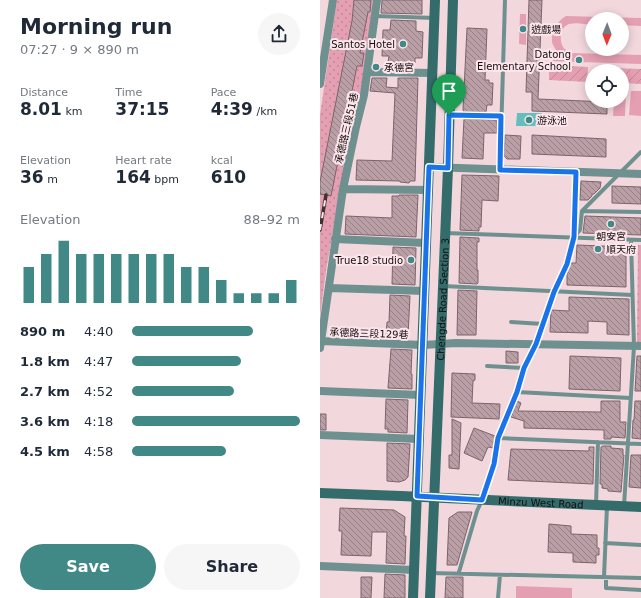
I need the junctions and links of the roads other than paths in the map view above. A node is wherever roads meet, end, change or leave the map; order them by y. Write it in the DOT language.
graph roads {
  1 [pos="333,0"];
  2 [pos="377,0"];
  3 [pos="435,0"];
  4 [pos="453,0"];
  5 [pos="504,0"];
  6 [pos="375,16"];
  7 [pos="435,18"];
  8 [pos="368,72"];
  9 [pos="433,73"];
  10 [pos="320,84"];
  11 [pos="449,115"];
  12 [pos="501,116"];
  13 [pos="641,152"];
  14 [pos="429,167"];
  15 [pos="448,168"];
  16 [pos="500,170"];
  17 [pos="576,172"];
  18 [pos="619,174"];
  19 [pos="641,174"];
  20 [pos="343,189"];
  21 [pos="428,190"];
  22 [pos="582,211"];
  23 [pos="641,212"];
  24 [pos="445,233"];
  25 [pos="574,237"];
  26 [pos="335,239"];
  27 [pos="631,240"];
  28 [pos="641,240"];
  29 [pos="426,243"];
  30 [pos="442,286"];
  31 [pos="329,288"];
  32 [pos="425,291"];
  33 [pos="554,292"];
  34 [pos="632,295"];
  35 [pos="511,322"];
  36 [pos="543,324"];
  37 [pos="440,344"];
  38 [pos="536,344"];
  39 [pos="320,345"];
  40 [pos="423,345"];
  41 [pos="637,346"];
  42 [pos="487,366"];
  43 [pos="524,368"];
  44 [pos="320,391"];
  45 [pos="517,392"];
  46 [pos="421,395"];
  47 [pos="630,398"];
  48 [pos="320,435"];
  49 [pos="498,438"];
  50 [pos="419,439"];
  51 [pos="598,442"];
  52 [pos="627,443"];
  53 [pos="641,444"];
  54 [pos="320,493"];
  55 [pos="417,496"];
  56 [pos="434,498"];
  57 [pos="482,500"];
  58 [pos="596,505"];
  59 [pos="607,506"];
  60 [pos="624,507"];
  61 [pos="641,507"];
  62 [pos="605,543"];
  63 [pos="641,545"];
  64 [pos="320,566"];
  65 [pos="414,570"];
  66 [pos="459,572"];
  67 [pos="431,573"];
  68 [pos="500,574"];
  69 [pos="605,577"];
  70 [pos="641,578"];
  71 [pos="641,590"];
  72 [pos="413,598"];
  73 [pos="430,598"];
  74 [pos="498,598"];
  1 -- 10 [label="street"];
  2 -- 6 [label="street, 承德路三段51巷"];
  3 -- 7 [label="main road, Chengde Road Section 3"];
  4 -- 11 [label="main road, Chengde Road Section 3"];
  5 -- 12 [label="lane"];
  6 -- 7 [label="lane"];
  6 -- 8 [label="street, 承德路三段51巷"];
  7 -- 9 [label="main road, Chengde Road Section 3"];
  8 -- 9 [label="street"];
  8 -- 20 [label="street, 承德路三段51巷"];
  9 -- 14 [label="main road, Chengde Road Section 3"];
  11 -- 12 [label="lane"];
  11 -- 15 [label="main road, Chengde Road Section 3"];
  12 -- 16 [label="lane"];
  13 -- 18 [label="lane"];
  14 -- 15 [label="street"];
  14 -- 21 [label="main road, Chengde Road Section 3"];
  15 -- 16 [label="street"];
  15 -- 24 [label="main road, Chengde Road Section 3"];
  16 -- 17 [label="street"];
  17 -- 18 [label="street"];
  17 -- 25 [label="lane"];
  18 -- 19 [label="street"];
  18 -- 22 [label="lane"];
  20 -- 21 [label="street"];
  20 -- 26 [label="street, 承德路三段51巷"];
  21 -- 29 [label="main road, Chengde Road Section 3"];
  22 -- 23 [label="lane"];
  22 -- 25 [label="lane"];
  24 -- 25 [label="lane"];
  24 -- 30 [label="main road, Chengde Road Section 3"];
  25 -- 27 [label="lane"];
  25 -- 33 [label="lane"];
  26 -- 29 [label="street"];
  26 -- 31 [label="street, 承德路三段51巷"];
  27 -- 28 [label="lane"];
  27 -- 34 [label="lane"];
  29 -- 32 [label="main road, Chengde Road Section 3"];
  30 -- 33 [label="lane"];
  30 -- 37 [label="main road, Chengde Road Section 3"];
  31 -- 32 [label="street"];
  31 -- 39 [label="street, 承德路三段51巷"];
  32 -- 40 [label="main road, Chengde Road Section 3"];
  33 -- 34 [label="lane"];
  33 -- 36 [label="lane"];
  34 -- 41 [label="lane"];
  35 -- 36 [label="lane"];
  36 -- 38 [label="lane"];
  37 -- 38 [label="street, 承德路三段129巷"];
  37 -- 40 [label="street, 承德路三段129巷"];
  37 -- 56 [label="main road, Chengde Road Section 3"];
  38 -- 41 [label="street, 承德路三段129巷"];
  38 -- 43 [label="lane"];
  39 -- 40 [label="street, 承德路三段129巷"];
  40 -- 46 [label="main road, Chengde Road Section 3"];
  41 -- 47 [label="lane"];
  42 -- 43 [label="lane"];
  43 -- 45 [label="lane"];
  44 -- 46 [label="street"];
  45 -- 47 [label="lane"];
  45 -- 49 [label="lane"];
  46 -- 50 [label="main road, Chengde Road Section 3"];
  47 -- 52 [label="lane"];
  48 -- 50 [label="street"];
  49 -- 51 [label="lane"];
  49 -- 57 [label="lane"];
  50 -- 55 [label="main road, Chengde Road Section 3"];
  51 -- 52 [label="lane"];
  51 -- 58 [label="lane"];
  52 -- 53 [label="lane"];
  52 -- 60 [label="lane"];
  54 -- 55 [label="main road, Minzu West Road"];
  55 -- 56 [label="main road, Minzu West Road"];
  55 -- 65 [label="main road, Chengde Road Section 3"];
  56 -- 57 [label="main road, Minzu West Road"];
  56 -- 67 [label="main road, Chengde Road Section 3"];
  57 -- 58 [label="main road, Minzu West Road"];
  57 -- 66 [label="lane"];
  58 -- 59 [label="main road, Minzu West Road"];
  59 -- 60 [label="main road, Minzu West Road"];
  59 -- 62 [label="lane"];
  60 -- 61 [label="main road, Minzu West Road"];
  62 -- 63 [label="lane"];
  62 -- 69 [label="lane"];
  64 -- 65 [label="street"];
  65 -- 72 [label="main road, Chengde Road Section 3"];
  66 -- 67 [label="lane"];
  66 -- 68 [label="lane"];
  67 -- 73 [label="main road, Chengde Road Section 3"];
  68 -- 69 [label="lane"];
  68 -- 74 [label="lane"];
  69 -- 70 [label="lane"];
  69 -- 71 [label="lane"];
}
